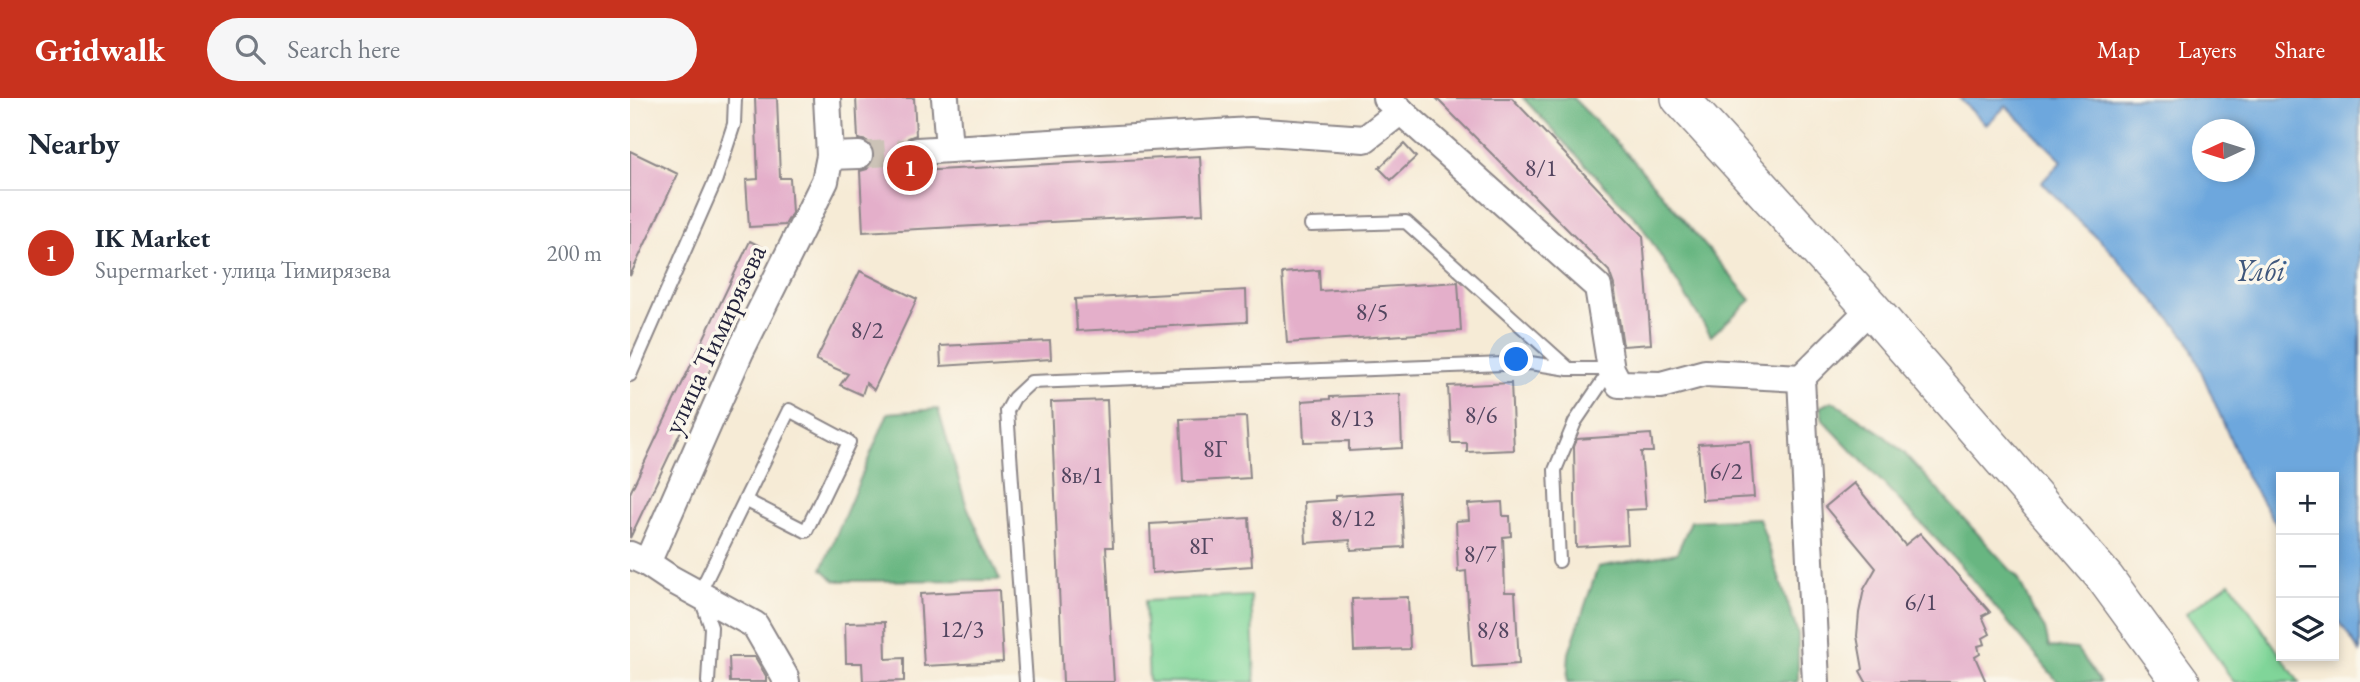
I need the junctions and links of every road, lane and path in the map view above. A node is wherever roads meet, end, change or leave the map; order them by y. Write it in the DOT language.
graph roads {
  1 [pos="736,98"];
  2 [pos="827,98"];
  3 [pos="945,98"];
  4 [pos="1680,98"];
  5 [pos="1394,105"];
  6 [pos="949,148"];
  7 [pos="917,151"];
  8 [pos="859,155"];
  9 [pos="827,169"];
  10 [pos="1311,225"];
  11 [pos="1871,308"];
  12 [pos="1569,369"];
  13 [pos="1611,369"];
  14 [pos="630,375"];
  15 [pos="1801,378"];
  16 [pos="745,499"];
  17 [pos="638,559"];
  18 [pos="1559,561"];
  19 [pos="699,594"];
  20 [pos="708,682"];
  21 [pos="786,682"];
  22 [pos="1026,682"];
  23 [pos="1816,682"];
  24 [pos="2181,682"];
  1 -- 14 [label="lane"];
  2 -- 9 [label="street"];
  3 -- 6 [label="street"];
  4 -- 11 [label="main road"];
  5 -- 6 [label="street"];
  5 -- 13 [label="street"];
  6 -- 7 [label="street"];
  8 -- 9 [label="street"];
  9 -- 17 [label="street, улица Тимирязева"];
  10 -- 12 [label="lane"];
  11 -- 15 [label="street"];
  11 -- 24 [label="main road"];
  12 -- 13 [label="lane"];
  12 -- 22 [label="lane"];
  13 -- 15 [label="street"];
  13 -- 18 [label="lane"];
  15 -- 23 [label="street"];
  16 -- 16 [label="lane"];
  16 -- 19 [label="lane"];
  17 -- 19 [label="street, улица Тимирязева"];
  19 -- 20 [label="lane"];
  19 -- 21 [label="street, улица Тимирязева"];
}
